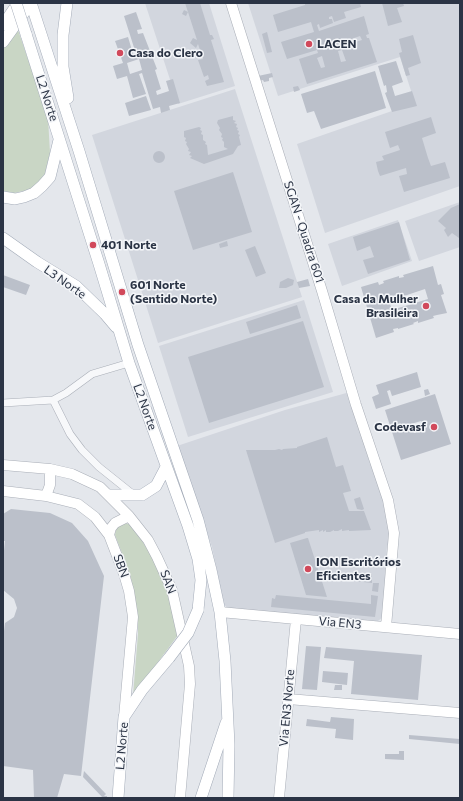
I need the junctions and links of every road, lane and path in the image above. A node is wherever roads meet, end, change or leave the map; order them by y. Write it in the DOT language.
graph roads {
  1 [pos="17,3"];
  2 [pos="31,3"];
  3 [pos="67,3"];
  4 [pos="231,3"];
  5 [pos="3,25"];
  6 [pos="3,42"];
  7 [pos="60,138"];
  8 [pos="79,150"];
  9 [pos="3,197"];
  10 [pos="3,238"];
  11 [pos="120,333"];
  12 [pos="129,363"];
  13 [pos="53,400"];
  14 [pos="3,403"];
  15 [pos="3,465"];
  16 [pos="166,467"];
  17 [pos="50,470"];
  18 [pos="4,492"];
  19 [pos="46,496"];
  20 [pos="110,496"];
  21 [pos="136,496"];
  22 [pos="129,516"];
  23 [pos="109,535"];
  24 [pos="220,612"];
  25 [pos="296,619"];
  26 [pos="386,627"];
  27 [pos="460,634"];
  28 [pos="288,699"];
  29 [pos="460,713"];
  30 [pos="228,716"];
  31 [pos="124,718"];
  32 [pos="118,798"];
  33 [pos="180,798"];
  34 [pos="201,798"];
  35 [pos="228,798"];
  36 [pos="279,798"];
  1 -- 5 [label="main road"];
  1 -- 7 [label="main road, L2 Norte, bridge"];
  2 -- 6 [label="main road"];
  2 -- 8 [label="main road, L2 Norte"];
  3 -- 8 [label="main road"];
  4 -- 26 [label="street, SGAN - Quadra 601"];
  7 -- 9 [label="main road"];
  7 -- 11 [label="main road, L2 Norte"];
  8 -- 24 [label="main road, L2 Norte"];
  10 -- 11 [label="main road, L3 Norte"];
  11 -- 12 [label="main road, L2 Norte"];
  12 -- 13 [label="street"];
  12 -- 16 [label="main road, L2 Norte"];
  13 -- 14 [label="street"];
  13 -- 21 [label="street"];
  15 -- 17 [label="street, SAN"];
  16 -- 21 [label="main road"];
  16 -- 31 [label="main road, L2 Norte, bridge"];
  17 -- 19 [label="street"];
  17 -- 20 [label="street, SAN"];
  18 -- 19 [label="street, SBN"];
  19 -- 23 [label="street, SBN"];
  20 -- 21 [label="main road"];
  20 -- 22 [label="street, SAN"];
  22 -- 23 [label="street"];
  22 -- 33 [label="street, SAN"];
  23 -- 31 [label="street, SBN"];
  24 -- 25 [label="street, Via EN3"];
  24 -- 30 [label="main road, L2 Norte"];
  25 -- 26 [label="street, Via EN3"];
  25 -- 28 [label="street, Via EN3 Norte"];
  26 -- 27 [label="street, Via EN3"];
  28 -- 29 [label="street"];
  28 -- 36 [label="street, Via EN3 Norte"];
  30 -- 34 [label="main road, L2 Norte"];
  30 -- 35 [label="main road"];
  31 -- 32 [label="main road, L2 Norte"];
}
